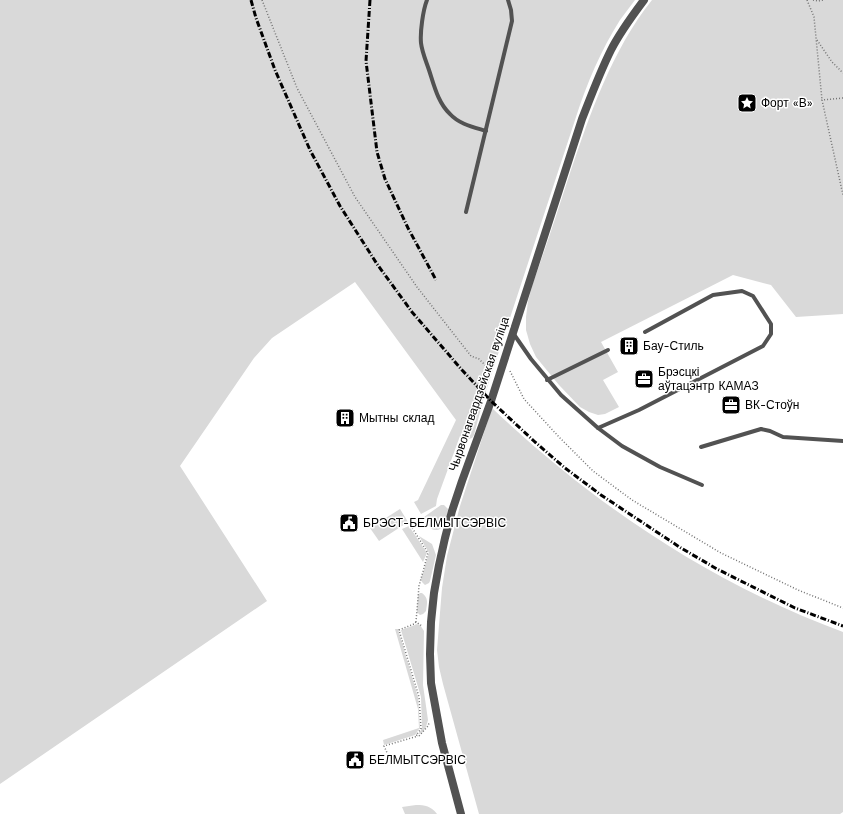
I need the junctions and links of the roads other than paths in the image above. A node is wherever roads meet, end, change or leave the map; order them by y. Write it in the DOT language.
graph roads {
  1 [pos="427,0"];
  2 [pos="508,0"];
  3 [pos="644,0"];
  4 [pos="486,131"];
  5 [pos="466,212"];
  6 [pos="645,332"];
  7 [pos="513,333"];
  8 [pos="608,350"];
  9 [pos="547,380"];
  10 [pos="598,428"];
  11 [pos="843,441"];
  12 [pos="701,447"];
  13 [pos="702,485"];
  14 [pos="461,814"];
  1 -- 4 [label="lane"];
  2 -- 4 [label="lane"];
  3 -- 7 [label="street, Чырвонагвардзейская вуліца"];
  4 -- 5 [label="lane"];
  6 -- 10 [label="lane"];
  7 -- 9 [label="lane"];
  7 -- 14 [label="street, Чырвонагвардзейская вуліца"];
  8 -- 9 [label="lane"];
  9 -- 10 [label="lane"];
  10 -- 13 [label="lane"];
  11 -- 12 [label="lane"];
}
